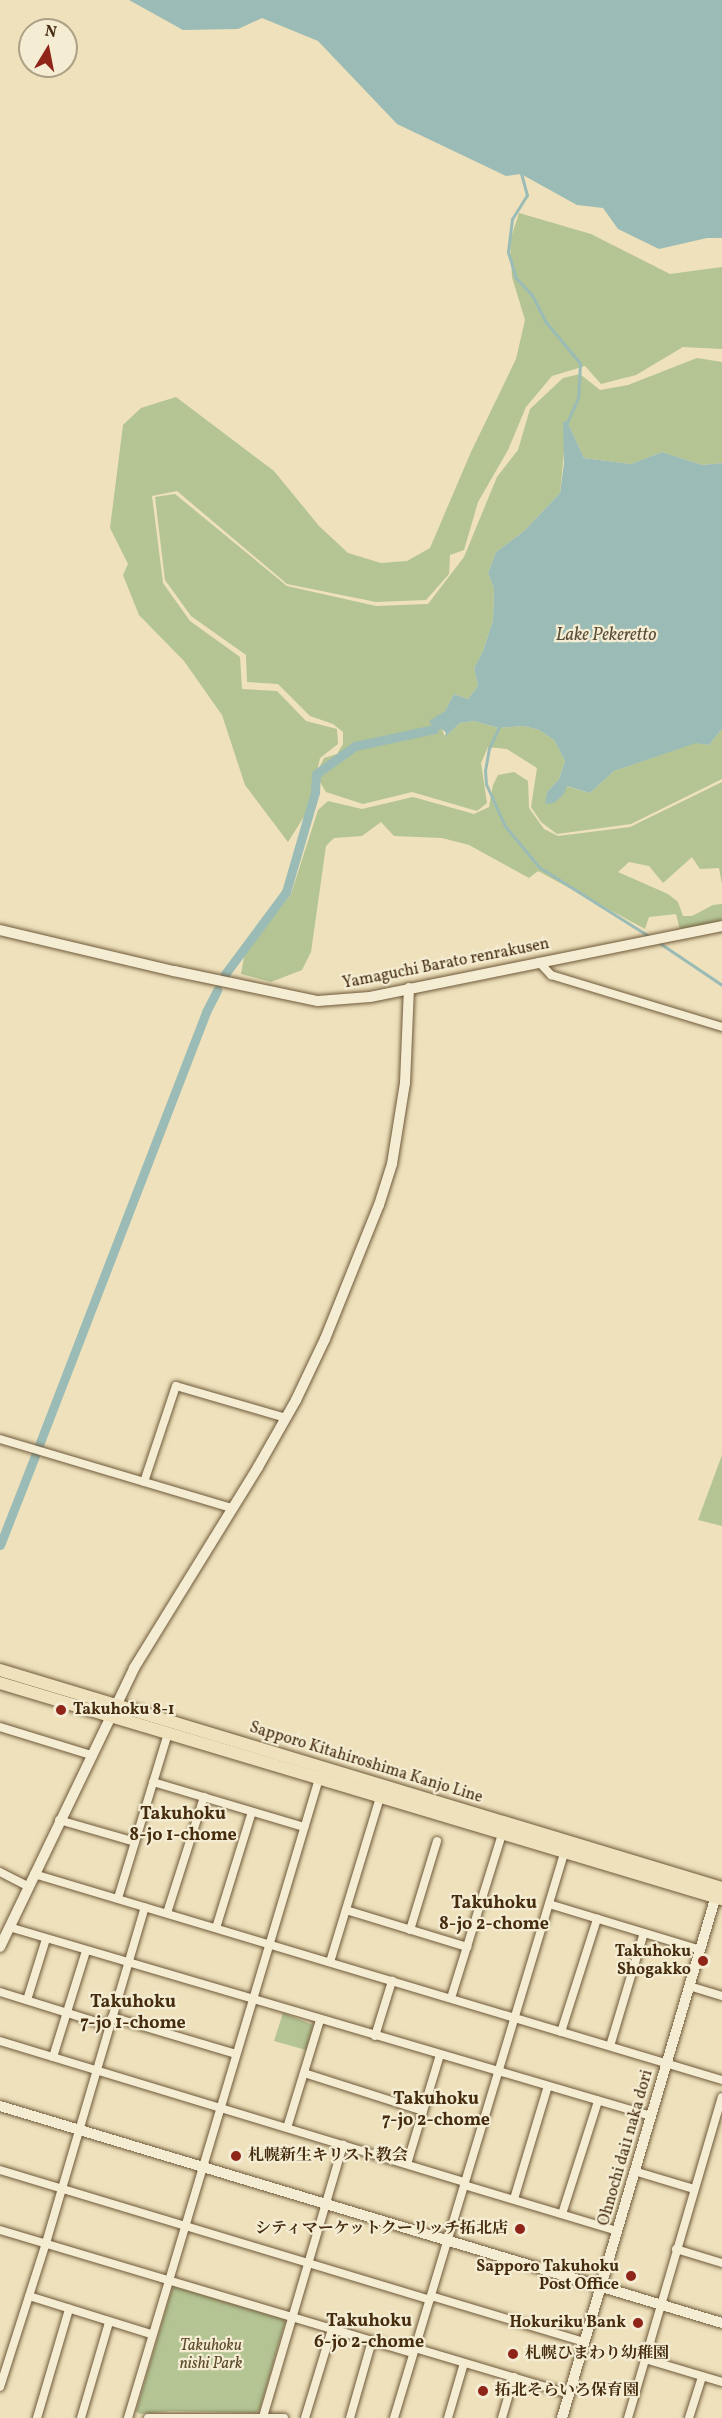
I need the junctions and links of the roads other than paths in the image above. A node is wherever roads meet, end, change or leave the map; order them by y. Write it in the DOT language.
graph roads {
  1 [pos="722,926"];
  2 [pos="0,930"];
  3 [pos="539,962"];
  4 [pos="409,988"];
  5 [pos="722,1027"];
  6 [pos="286,1418"];
  7 [pos="0,1439"];
  8 [pos="144,1482"];
  9 [pos="231,1508"];
  10 [pos="0,1670"];
  11 [pos="0,1683"];
  12 [pos="113,1710"];
  13 [pos="0,1727"];
  14 [pos="168,1733"];
  15 [pos="92,1755"];
  16 [pos="321,1773"];
  17 [pos="153,1782"];
  18 [pos="204,1797"];
  19 [pos="380,1797"];
  20 [pos="252,1812"];
  21 [pos="59,1820"];
  22 [pos="304,1827"];
  23 [pos="502,1834"];
  24 [pos="437,1841"];
  25 [pos="135,1842"];
  26 [pos="566,1847"];
  27 [pos="0,1872"];
  28 [pos="34,1874"];
  29 [pos="28,1886"];
  30 [pos="720,1893"];
  31 [pos="118,1898"];
  32 [pos="549,1904"];
  33 [pos="145,1906"];
  34 [pos="346,1910"];
  35 [pos="167,1913"];
  36 [pos="597,1919"];
  37 [pos="216,1928"];
  38 [pos="5,1930"];
  39 [pos="410,1930"];
  40 [pos="644,1933"];
  41 [pos="46,1939"];
  42 [pos="269,1944"];
  43 [pos="0,1947"];
  44 [pos="467,1947"];
  45 [pos="700,1950"];
  46 [pos="86,1951"];
  47 [pos="330,1962"];
  48 [pos="128,1964"];
  49 [pos="392,1981"];
  50 [pos="689,1986"];
  51 [pos="0,1992"];
  52 [pos="722,1996"];
  53 [pos="451,1998"];
  54 [pos="27,2000"];
  55 [pos="252,2000"];
  56 [pos="67,2013"];
  57 [pos="112,2017"];
  58 [pos="514,2017"];
  59 [pos="320,2020"];
  60 [pos="109,2026"];
  61 [pos="561,2032"];
  62 [pos="375,2036"];
  63 [pos="0,2041"];
  64 [pos="610,2046"];
  65 [pos="236,2054"];
  66 [pos="440,2055"];
  67 [pos="54,2057"];
  68 [pos="667,2063"];
  69 [pos="96,2070"];
  70 [pos="498,2072"];
  71 [pos="304,2073"];
  72 [pos="722,2080"];
  73 [pos="548,2086"];
  74 [pos="722,2097"];
  75 [pos="598,2101"];
  76 [pos="0,2106"];
  77 [pos="220,2107"];
  78 [pos="423,2111"];
  79 [pos="651,2116"];
  80 [pos="286,2128"];
  81 [pos="78,2130"];
  82 [pos="711,2133"];
  83 [pos="722,2136"];
  84 [pos="343,2145"];
  85 [pos="407,2164"];
  86 [pos="203,2167"];
  87 [pos="0,2170"];
  88 [pos="634,2171"];
  89 [pos="465,2183"];
  90 [pos="62,2189"];
  91 [pos="694,2189"];
  92 [pos="514,2199"];
  93 [pos="326,2204"];
  94 [pos="562,2214"];
  95 [pos="184,2226"];
  96 [pos="0,2230"];
  97 [pos="617,2231"];
  98 [pos="448,2240"];
  99 [pos="46,2244"];
  100 [pos="676,2249"];
  101 [pos="308,2263"];
  102 [pos="722,2263"];
  103 [pos="168,2279"];
  104 [pos="601,2286"];
  105 [pos="29,2296"];
  106 [pos="430,2298"];
  107 [pos="661,2304"];
  108 [pos="69,2309"];
  109 [pos="292,2316"];
  110 [pos="110,2322"];
  111 [pos="722,2323"];
  112 [pos="332,2328"];
  113 [pos="151,2334"];
  114 [pos="372,2341"];
  115 [pos="584,2342"];
  116 [pos="0,2348"];
  117 [pos="11,2351"];
  118 [pos="414,2351"];
  119 [pos="645,2359"];
  120 [pos="465,2363"];
  121 [pos="702,2377"];
  122 [pos="514,2378"];
  123 [pos="722,2382"];
  124 [pos="0,2387"];
  125 [pos="569,2394"];
  126 [pos="263,2416"];
  127 [pos="37,2418"];
  128 [pos="81,2418"];
  129 [pos="128,2418"];
  130 [pos="148,2418"];
  131 [pos="284,2418"];
  132 [pos="305,2418"];
  133 [pos="350,2418"];
  134 [pos="394,2418"];
  135 [pos="448,2418"];
  136 [pos="502,2418"];
  137 [pos="562,2418"];
  138 [pos="628,2418"];
  139 [pos="689,2418"];
  1 -- 3 [label="street, Yamaguchi Barato renrakusen"];
  2 -- 4 [label="street, Yamaguchi Barato renrakusen"];
  3 -- 4 [label="street, Yamaguchi Barato renrakusen"];
  3 -- 5 [label="street"];
  4 -- 6 [label="street"];
  6 -- 8 [label="street"];
  6 -- 9 [label="street"];
  7 -- 8 [label="street"];
  8 -- 9 [label="street"];
  9 -- 12 [label="street"];
  10 -- 12 [label="main road, Sapporo Kitahiroshima Kanjo Line"];
  11 -- 12 [label="main road, Sapporo Kitahiroshima Kanjo Line"];
  12 -- 14 [label="main road, Sapporo Kitahiroshima Kanjo Line"];
  12 -- 15 [label="street"];
  12 -- 16 [label="main road, Sapporo Kitahiroshima Kanjo Line"];
  13 -- 15 [label="street"];
  14 -- 16 [label="main road, Sapporo Kitahiroshima Kanjo Line"];
  14 -- 17 [label="street"];
  15 -- 21 [label="street"];
  16 -- 19 [label="main road, Sapporo Kitahiroshima Kanjo Line"];
  16 -- 22 [label="street"];
  16 -- 26 [label="main road, Sapporo Kitahiroshima Kanjo Line"];
  17 -- 18 [label="street"];
  17 -- 25 [label="street"];
  18 -- 20 [label="street"];
  18 -- 35 [label="street"];
  19 -- 23 [label="main road, Sapporo Kitahiroshima Kanjo Line"];
  19 -- 34 [label="street"];
  20 -- 22 [label="street"];
  20 -- 37 [label="street"];
  21 -- 25 [label="street"];
  21 -- 28 [label="street"];
  22 -- 42 [label="street"];
  23 -- 26 [label="main road, Sapporo Kitahiroshima Kanjo Line"];
  23 -- 44 [label="street"];
  24 -- 39 [label="street"];
  25 -- 31 [label="street"];
  26 -- 30 [label="main road, Sapporo Kitahiroshima Kanjo Line"];
  26 -- 32 [label="street"];
  27 -- 29 [label="street"];
  28 -- 29 [label="street"];
  28 -- 31 [label="street"];
  29 -- 38 [label="street"];
  30 -- 45 [label="street, Ohnochi dai1 naka dori"];
  31 -- 33 [label="street"];
  32 -- 36 [label="street"];
  32 -- 58 [label="street"];
  33 -- 35 [label="street"];
  33 -- 48 [label="street"];
  34 -- 39 [label="street"];
  34 -- 47 [label="street"];
  35 -- 37 [label="street"];
  36 -- 40 [label="street"];
  36 -- 61 [label="street"];
  37 -- 42 [label="street"];
  38 -- 41 [label="street"];
  38 -- 43 [label="street"];
  39 -- 44 [label="street"];
  40 -- 45 [label="street"];
  40 -- 64 [label="street"];
  41 -- 46 [label="street"];
  41 -- 54 [label="street"];
  42 -- 47 [label="street"];
  42 -- 55 [label="street"];
  44 -- 53 [label="street"];
  45 -- 50 [label="street, Ohnochi dai1 naka dori"];
  46 -- 48 [label="street"];
  46 -- 56 [label="street"];
  47 -- 49 [label="street"];
  48 -- 55 [label="street"];
  48 -- 57 [label="street"];
  49 -- 53 [label="street"];
  49 -- 62 [label="street"];
  50 -- 52 [label="street"];
  50 -- 68 [label="street, Ohnochi dai1 naka dori"];
  51 -- 54 [label="street"];
  53 -- 58 [label="street"];
  54 -- 56 [label="street"];
  55 -- 59 [label="street"];
  55 -- 65 [label="street"];
  56 -- 60 [label="street"];
  56 -- 67 [label="street"];
  57 -- 60 [label="street"];
  57 -- 65 [label="street"];
  58 -- 61 [label="street"];
  58 -- 70 [label="street"];
  59 -- 62 [label="street"];
  59 -- 71 [label="street"];
  60 -- 69 [label="street"];
  61 -- 64 [label="street"];
  62 -- 66 [label="street"];
  63 -- 67 [label="street"];
  64 -- 68 [label="street"];
  65 -- 77 [label="street"];
  66 -- 70 [label="street"];
  66 -- 78 [label="street"];
  67 -- 69 [label="street"];
  68 -- 72 [label="street"];
  68 -- 79 [label="street, Ohnochi dai1 naka dori"];
  69 -- 77 [label="street"];
  69 -- 81 [label="street"];
  70 -- 73 [label="street"];
  70 -- 89 [label="street"];
  71 -- 78 [label="street"];
  71 -- 80 [label="street"];
  73 -- 75 [label="street"];
  73 -- 92 [label="street"];
  74 -- 82 [label="street"];
  75 -- 79 [label="street"];
  75 -- 94 [label="street"];
  76 -- 81 [label="street"];
  77 -- 80 [label="street"];
  77 -- 86 [label="street"];
  78 -- 85 [label="street"];
  79 -- 88 [label="street, Ohnochi dai1 naka dori"];
  80 -- 84 [label="street"];
  81 -- 86 [label="street"];
  81 -- 90 [label="street"];
  82 -- 83 [label="street"];
  82 -- 91 [label="street"];
  84 -- 85 [label="street"];
  84 -- 93 [label="street"];
  85 -- 89 [label="street"];
  86 -- 93 [label="street"];
  86 -- 95 [label="street"];
  87 -- 90 [label="street"];
  88 -- 91 [label="street"];
  88 -- 97 [label="street, Ohnochi dai1 naka dori"];
  89 -- 92 [label="street"];
  89 -- 98 [label="street"];
  90 -- 95 [label="street"];
  90 -- 99 [label="street"];
  91 -- 100 [label="street"];
  92 -- 94 [label="street"];
  93 -- 98 [label="street"];
  93 -- 101 [label="street"];
  94 -- 97 [label="street"];
  95 -- 101 [label="street"];
  95 -- 103 [label="street"];
  96 -- 99 [label="street"];
  97 -- 104 [label="street, Ohnochi dai1 naka dori"];
  98 -- 104 [label="street"];
  98 -- 106 [label="street"];
  99 -- 103 [label="street"];
  99 -- 105 [label="street"];
  100 -- 102 [label="street"];
  100 -- 107 [label="street"];
  101 -- 106 [label="street"];
  101 -- 109 [label="street"];
  103 -- 109 [label="street"];
  103 -- 113 [label="street"];
  104 -- 107 [label="street"];
  104 -- 115 [label="street, Ohnochi dai1 naka dori"];
  105 -- 108 [label="street"];
  105 -- 117 [label="street"];
  106 -- 115 [label="street"];
  106 -- 118 [label="street"];
  107 -- 111 [label="street"];
  107 -- 119 [label="street"];
  108 -- 110 [label="street"];
  108 -- 127 [label="street"];
  109 -- 112 [label="street"];
  109 -- 126 [label="street"];
  110 -- 113 [label="street"];
  110 -- 128 [label="street"];
  112 -- 114 [label="street"];
  112 -- 132 [label="street"];
  113 -- 129 [label="street"];
  114 -- 118 [label="street"];
  114 -- 133 [label="street"];
  115 -- 125 [label="street, Ohnochi dai1 naka dori"];
  116 -- 117 [label="street"];
  117 -- 124 [label="street"];
  118 -- 120 [label="street"];
  118 -- 134 [label="street"];
  119 -- 121 [label="street"];
  119 -- 138 [label="street"];
  120 -- 122 [label="street"];
  120 -- 135 [label="street"];
  121 -- 123 [label="street"];
  121 -- 139 [label="street"];
  122 -- 125 [label="street"];
  122 -- 136 [label="street"];
  125 -- 137 [label="street, Ohnochi dai1 naka dori"];
  126 -- 130 [label="street"];
  126 -- 131 [label="street"];
}
